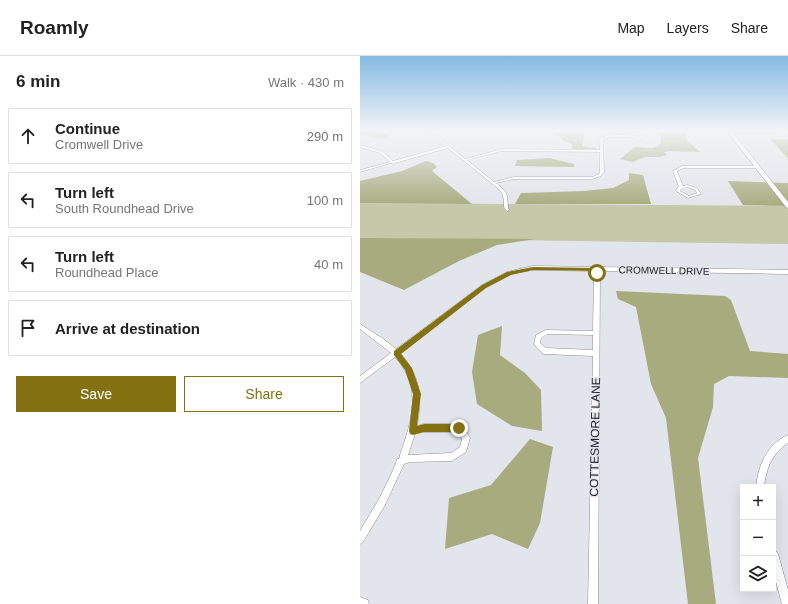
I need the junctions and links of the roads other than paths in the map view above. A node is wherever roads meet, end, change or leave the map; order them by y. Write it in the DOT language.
graph roads {
  1 [pos="385,156"];
  2 [pos="417,156"];
  3 [pos="459,156"];
  4 [pos="481,156"];
  5 [pos="601,156"];
  6 [pos="748,156"];
  7 [pos="464,160"];
  8 [pos="393,162"];
  9 [pos="757,168"];
  10 [pos="360,171"];
  11 [pos="493,183"];
  12 [pos="681,187"];
  13 [pos="788,206"];
  14 [pos="507,210"];
  15 [pos="597,270"];
  16 [pos="788,272"];
  17 [pos="360,326"];
  18 [pos="596,333"];
  19 [pos="397,353"];
  20 [pos="596,353"];
  21 [pos="360,380"];
  22 [pos="413,431"];
  23 [pos="788,439"];
  24 [pos="400,462"];
  25 [pos="761,484"];
  26 [pos="360,539"];
  27 [pos="774,556"];
  28 [pos="360,602"];
  29 [pos="364,604"];
  30 [pos="593,604"];
  31 [pos="787,604"];
  1 -- 8 [label="street"];
  2 -- 8 [label="street"];
  3 -- 7 [label="street"];
  4 -- 7 [label="street"];
  5 -- 11 [label="street"];
  6 -- 9 [label="main road"];
  7 -- 11 [label="street"];
  8 -- 10 [label="street"];
  9 -- 12 [label="street"];
  9 -- 13 [label="main road"];
  11 -- 14 [label="street"];
  12 -- 12 [label="street"];
  15 -- 16 [label="street, CROMWELL DRIVE"];
  15 -- 18 [label="street, COTTESMORE LANE"];
  15 -- 19 [label="street, CROMWELL DRIVE"];
  17 -- 19 [label="street"];
  18 -- 20 [label="street, COTTESMORE LANE"];
  18 -- 20 [label="street"];
  19 -- 21 [label="street, CROMWELL DRIVE"];
  19 -- 22 [label="street"];
  20 -- 30 [label="street, COTTESMORE LANE"];
  22 -- 24 [label="street"];
  22 -- 24 [label="street"];
  23 -- 25 [label="street"];
  24 -- 26 [label="street"];
  27 -- 31 [label="street"];
  28 -- 29 [label="street"];
}
